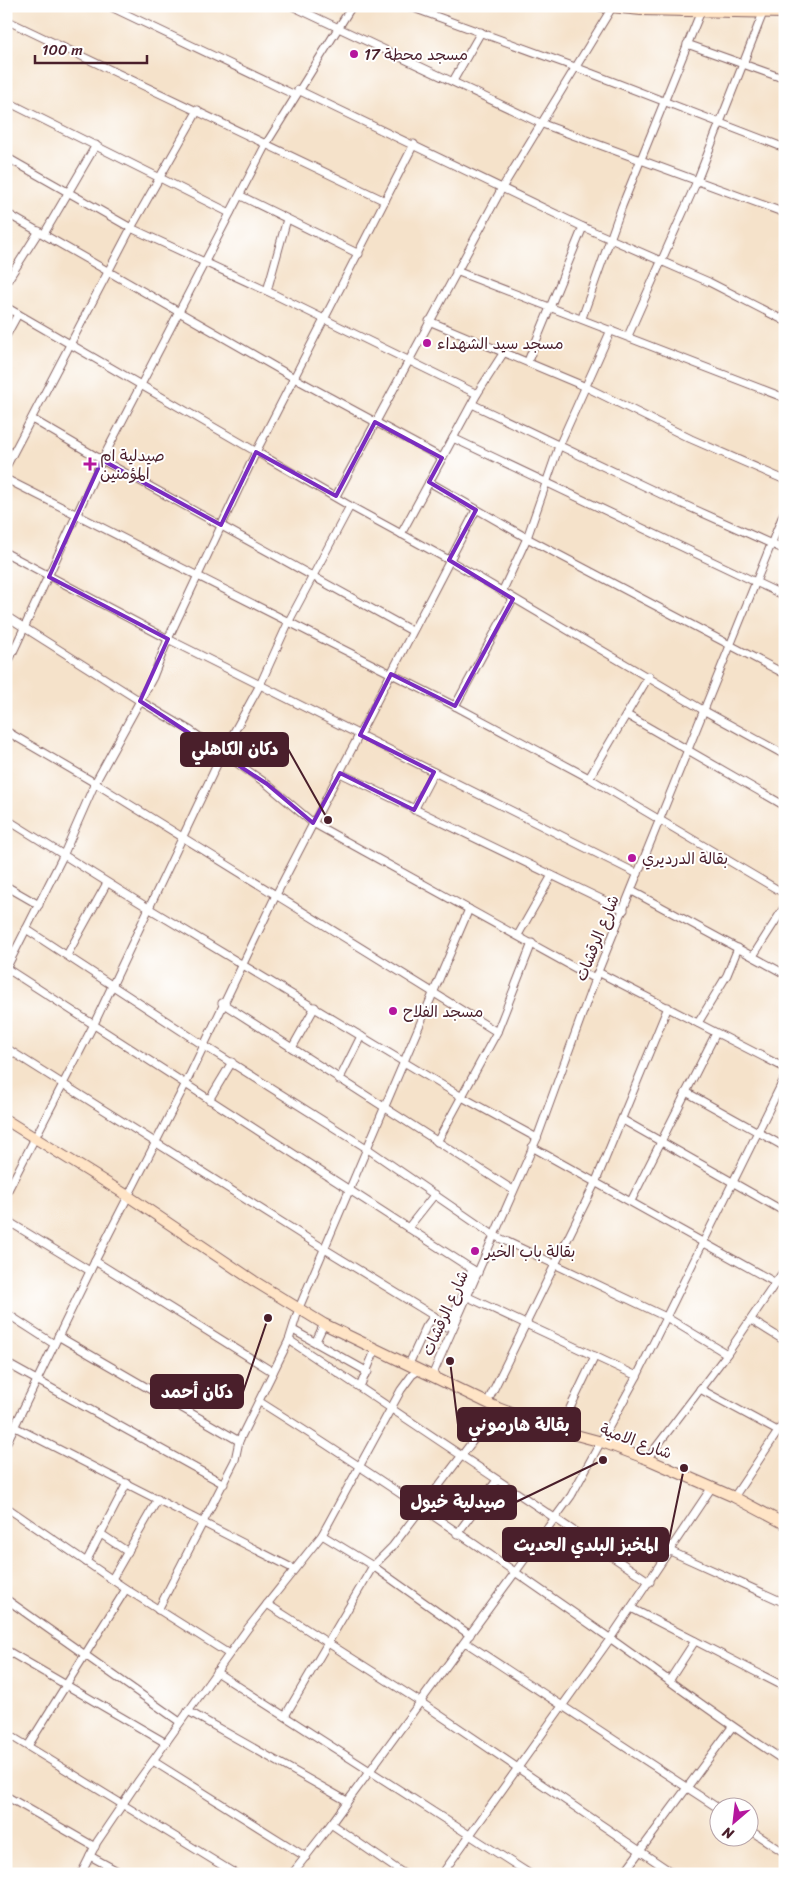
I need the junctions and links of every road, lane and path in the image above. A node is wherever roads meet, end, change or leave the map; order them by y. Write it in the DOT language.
graph roads {
  1 [pos="109,6"];
  2 [pos="292,6"];
  3 [pos="352,6"];
  4 [pos="408,6"];
  5 [pos="609,7"];
  6 [pos="719,9"];
  7 [pos="702,11"];
  8 [pos="763,13"];
  9 [pos="785,13"];
  10 [pos="6,20"];
  11 [pos="338,29"];
  12 [pos="481,32"];
  13 [pos="687,44"];
  14 [pos="743,63"];
  15 [pos="575,66"];
  16 [pos="785,79"];
  17 [pos="453,80"];
  18 [pos="297,92"];
  19 [pos="6,101"];
  20 [pos="664,101"];
  21 [pos="198,110"];
  22 [pos="720,122"];
  23 [pos="540,123"];
  24 [pos="266,144"];
  25 [pos="414,144"];
  26 [pos="96,145"];
  27 [pos="785,148"];
  28 [pos="6,157"];
  29 [pos="640,160"];
  30 [pos="162,177"];
  31 [pos="697,181"];
  32 [pos="502,188"];
  33 [pos="67,193"];
  34 [pos="240,196"];
  35 [pos="385,201"];
  36 [pos="6,213"];
  37 [pos="230,213"];
  38 [pos="785,213"];
  39 [pos="287,219"];
  40 [pos="583,227"];
  41 [pos="131,228"];
  42 [pos="41,232"];
  43 [pos="612,239"];
  44 [pos="359,254"];
  45 [pos="662,262"];
  46 [pos="204,263"];
  47 [pos="456,271"];
  48 [pos="110,272"];
  49 [pos="6,283"];
  50 [pos="267,291"];
  51 [pos="6,306"];
  52 [pos="551,306"];
  53 [pos="179,312"];
  54 [pos="785,312"];
  55 [pos="18,314"];
  56 [pos="582,318"];
  57 [pos="325,320"];
  58 [pos="783,320"];
  59 [pos="430,321"];
  60 [pos="611,330"];
  61 [pos="6,336"];
  62 [pos="628,336"];
  63 [pos="70,344"];
  64 [pos="504,352"];
  65 [pos="408,361"];
  66 [pos="528,361"];
  67 [pos="296,379"];
  68 [pos="142,384"];
  69 [pos="586,386"];
  70 [pos="477,394"];
  71 [pos="785,398"];
  72 [pos="472,404"];
  73 [pos="32,418"];
  74 [pos="375,422"];
  75 [pos="454,438"];
  76 [pos="559,446"];
  77 [pos="256,452"];
  78 [pos="442,458"];
  79 [pos="102,460"];
  80 [pos="6,467"];
  81 [pos="6,478"];
  82 [pos="785,480"];
  83 [pos="429,482"];
  84 [pos="545,482"];
  85 [pos="336,496"];
  86 [pos="350,506"];
  87 [pos="476,510"];
  88 [pos="785,510"];
  89 [pos="76,515"];
  90 [pos="221,525"];
  91 [pos="401,534"];
  92 [pos="527,538"];
  93 [pos="771,544"];
  94 [pos="785,550"];
  95 [pos="6,553"];
  96 [pos="449,560"];
  97 [pos="198,576"];
  98 [pos="312,576"];
  99 [pos="49,577"];
  100 [pos="755,582"];
  101 [pos="502,592"];
  102 [pos="785,596"];
  103 [pos="513,598"];
  104 [pos="6,616"];
  105 [pos="289,622"];
  106 [pos="24,628"];
  107 [pos="412,631"];
  108 [pos="168,640"];
  109 [pos="729,644"];
  110 [pos="6,667"];
  111 [pos="391,674"];
  112 [pos="785,674"];
  113 [pos="649,676"];
  114 [pos="260,685"];
  115 [pos="140,701"];
  116 [pos="455,706"];
  117 [pos="702,710"];
  118 [pos="627,715"];
  119 [pos="6,731"];
  120 [pos="360,735"];
  121 [pos="687,748"];
  122 [pos="222,754"];
  123 [pos="785,755"];
  124 [pos="434,772"];
  125 [pos="340,773"];
  126 [pos="589,778"];
  127 [pos="95,783"];
  128 [pos="785,806"];
  129 [pos="414,810"];
  130 [pos="6,819"];
  131 [pos="659,820"];
  132 [pos="313,822"];
  133 [pos="184,838"];
  134 [pos="63,856"];
  135 [pos="638,874"];
  136 [pos="551,877"];
  137 [pos="107,883"];
  138 [pos="6,886"];
  139 [pos="632,891"];
  140 [pos="785,894"];
  141 [pos="276,895"];
  142 [pos="39,905"];
  143 [pos="785,906"];
  144 [pos="150,909"];
  145 [pos="469,909"];
  146 [pos="624,910"];
  147 [pos="26,929"];
  148 [pos="518,936"];
  149 [pos="532,943"];
  150 [pos="738,948"];
  151 [pos="67,955"];
  152 [pos="753,956"];
  153 [pos="242,964"];
  154 [pos="6,968"];
  155 [pos="785,974"];
  156 [pos="596,976"];
  157 [pos="113,984"];
  158 [pos="433,994"];
  159 [pos="222,1004"];
  160 [pos="315,1007"];
  161 [pos="668,1008"];
  162 [pos="698,1023"];
  163 [pos="94,1024"];
  164 [pos="497,1032"];
  165 [pos="716,1033"];
  166 [pos="361,1036"];
  167 [pos="202,1045"];
  168 [pos="6,1048"];
  169 [pos="292,1048"];
  170 [pos="232,1062"];
  171 [pos="405,1063"];
  172 [pos="785,1068"];
  173 [pos="785,1077"];
  174 [pos="339,1080"];
  175 [pos="62,1084"];
  176 [pos="185,1085"];
  177 [pos="686,1092"];
  178 [pos="462,1097"];
  179 [pos="209,1100"];
  180 [pos="386,1109"];
  181 [pos="6,1120"];
  182 [pos="623,1120"];
  183 [pos="758,1133"];
  184 [pos="34,1138"];
  185 [pos="537,1138"];
  186 [pos="155,1142"];
  187 [pos="437,1142"];
  188 [pos="662,1143"];
  189 [pos="532,1147"];
  190 [pos="785,1148"];
  191 [pos="368,1149"];
  192 [pos="596,1181"];
  193 [pos="735,1182"];
  194 [pos="351,1190"];
  195 [pos="514,1190"];
  196 [pos="6,1194"];
  197 [pos="434,1194"];
  198 [pos="128,1196"];
  199 [pos="631,1201"];
  200 [pos="785,1212"];
  201 [pos="6,1220"];
  202 [pos="408,1228"];
  203 [pos="493,1235"];
  204 [pos="704,1241"];
  205 [pos="326,1249"];
  206 [pos="95,1262"];
  207 [pos="556,1264"];
  208 [pos="785,1269"];
  209 [pos="90,1271"];
  210 [pos="475,1271"];
  211 [pos="776,1283"];
  212 [pos="785,1288"];
  213 [pos="468,1297"];
  214 [pos="299,1308"];
  215 [pos="6,1312"];
  216 [pos="434,1316"];
  217 [pos="666,1317"];
  218 [pos="751,1320"];
  219 [pos="324,1324"];
  220 [pos="526,1325"];
  221 [pos="293,1330"];
  222 [pos="58,1336"];
  223 [pos="289,1340"];
  224 [pos="785,1341"];
  225 [pos="317,1343"];
  226 [pos="54,1344"];
  227 [pos="376,1348"];
  228 [pos="727,1354"];
  229 [pos="594,1356"];
  230 [pos="6,1363"];
  231 [pos="408,1364"];
  232 [pos="419,1370"];
  233 [pos="273,1372"];
  234 [pos="368,1372"];
  235 [pos="432,1376"];
  236 [pos="637,1376"];
  237 [pos="38,1379"];
  238 [pos="360,1387"];
  239 [pos="700,1389"];
  240 [pos="260,1402"];
  241 [pos="487,1403"];
  242 [pos="498,1408"];
  243 [pos="391,1409"];
  244 [pos="785,1421"];
  245 [pos="15,1427"];
  246 [pos="559,1431"];
  247 [pos="782,1433"];
  248 [pos="239,1441"];
  249 [pos="602,1442"];
  250 [pos="6,1444"];
  251 [pos="462,1457"];
  252 [pos="647,1459"];
  253 [pos="361,1466"];
  254 [pos="497,1480"];
  255 [pos="128,1483"];
  256 [pos="224,1484"];
  257 [pos="712,1487"];
  258 [pos="734,1497"];
  259 [pos="158,1499"];
  260 [pos="6,1507"];
  261 [pos="421,1509"];
  262 [pos="555,1518"];
  263 [pos="204,1522"];
  264 [pos="785,1524"];
  265 [pos="101,1534"];
  266 [pos="458,1534"];
  267 [pos="322,1535"];
  268 [pos="670,1551"];
  269 [pos="128,1552"];
  270 [pos="86,1562"];
  271 [pos="373,1566"];
  272 [pos="294,1569"];
  273 [pos="515,1573"];
  274 [pos="112,1579"];
  275 [pos="650,1582"];
  276 [pos="126,1589"];
  277 [pos="6,1599"];
  278 [pos="785,1603"];
  279 [pos="267,1604"];
  280 [pos="631,1608"];
  281 [pos="158,1610"];
  282 [pos="470,1635"];
  283 [pos="610,1639"];
  284 [pos="696,1640"];
  285 [pos="465,1642"];
  286 [pos="328,1643"];
  287 [pos="6,1650"];
  288 [pos="229,1654"];
  289 [pos="84,1656"];
  290 [pos="216,1672"];
  291 [pos="668,1681"];
  292 [pos="65,1686"];
  293 [pos="785,1686"];
  294 [pos="419,1701"];
  295 [pos="563,1705"];
  296 [pos="188,1711"];
  297 [pos="285,1716"];
  298 [pos="180,1722"];
  299 [pos="732,1727"];
  300 [pos="6,1733"];
  301 [pos="166,1743"];
  302 [pos="28,1746"];
  303 [pos="153,1761"];
  304 [pos="785,1761"];
  305 [pos="519,1769"];
  306 [pos="370,1770"];
  307 [pos="687,1787"];
  308 [pos="6,1796"];
  309 [pos="347,1801"];
  310 [pos="708,1801"];
  311 [pos="122,1806"];
  312 [pos="332,1824"];
  313 [pos="758,1835"];
  314 [pos="471,1836"];
  315 [pos="95,1847"];
  316 [pos="640,1851"];
  317 [pos="785,1853"];
  318 [pos="90,1856"];
  319 [pos="306,1857"];
  320 [pos="233,1873"];
  321 [pos="81,1874"];
  322 [pos="123,1874"];
  323 [pos="292,1874"];
  324 [pos="404,1874"];
  325 [pos="442,1874"];
  326 [pos="530,1874"];
  327 [pos="623,1874"];
  328 [pos="674,1874"];
  1 -- 18 [label="street"];
  2 -- 11 [label="street"];
  3 -- 11 [label="street"];
  4 -- 12 [label="street"];
  5 -- 7 [label="street"];
  5 -- 15 [label="street"];
  6 -- 7 [label="street"];
  6 -- 8 [label="street"];
  7 -- 13 [label="street"];
  8 -- 9 [label="street"];
  8 -- 14 [label="street"];
  10 -- 21 [label="street"];
  11 -- 17 [label="street"];
  11 -- 18 [label="street"];
  12 -- 15 [label="street"];
  12 -- 17 [label="street"];
  13 -- 14 [label="street"];
  13 -- 20 [label="street"];
  14 -- 16 [label="street"];
  14 -- 22 [label="street"];
  15 -- 20 [label="street"];
  15 -- 23 [label="street"];
  17 -- 23 [label="street"];
  18 -- 24 [label="street"];
  18 -- 25 [label="street"];
  19 -- 26 [label="street"];
  20 -- 22 [label="street"];
  20 -- 29 [label="street"];
  21 -- 24 [label="street"];
  21 -- 30 [label="street"];
  22 -- 27 [label="street"];
  22 -- 31 [label="street"];
  23 -- 29 [label="street"];
  23 -- 32 [label="street"];
  24 -- 34 [label="street"];
  24 -- 35 [label="street"];
  25 -- 32 [label="street"];
  25 -- 35 [label="street"];
  26 -- 30 [label="street"];
  26 -- 33 [label="street"];
  28 -- 33 [label="street"];
  29 -- 31 [label="street"];
  29 -- 43 [label="street"];
  30 -- 37 [label="street"];
  30 -- 41 [label="street"];
  31 -- 38 [label="street"];
  31 -- 45 [label="street"];
  32 -- 40 [label="street"];
  32 -- 47 [label="street"];
  33 -- 41 [label="street"];
  33 -- 42 [label="street"];
  34 -- 37 [label="street"];
  34 -- 39 [label="street"];
  35 -- 44 [label="street"];
  36 -- 42 [label="street"];
  37 -- 46 [label="street"];
  39 -- 44 [label="street"];
  39 -- 50 [label="street"];
  40 -- 43 [label="street"];
  40 -- 52 [label="street"];
  41 -- 46 [label="street"];
  41 -- 48 [label="street"];
  42 -- 48 [label="street"];
  42 -- 49 [label="street"];
  43 -- 45 [label="street"];
  43 -- 56 [label="street"];
  44 -- 57 [label="street"];
  45 -- 58 [label="street"];
  45 -- 62 [label="street"];
  46 -- 50 [label="street"];
  46 -- 53 [label="street"];
  47 -- 52 [label="street"];
  47 -- 59 [label="street"];
  48 -- 53 [label="street"];
  48 -- 63 [label="street"];
  50 -- 57 [label="street"];
  51 -- 55 [label="street"];
  52 -- 56 [label="street"];
  52 -- 66 [label="street"];
  53 -- 67 [label="street"];
  53 -- 68 [label="street"];
  54 -- 58 [label="street"];
  55 -- 61 [label="street"];
  55 -- 63 [label="street"];
  56 -- 60 [label="street"];
  57 -- 65 [label="street"];
  57 -- 67 [label="street"];
  59 -- 64 [label="street"];
  59 -- 65 [label="street"];
  60 -- 62 [label="street"];
  60 -- 69 [label="street"];
  62 -- 71 [label="street"];
  63 -- 68 [label="street"];
  63 -- 73 [label="street"];
  64 -- 66 [label="street"];
  64 -- 70 [label="street"];
  65 -- 70 [label="street"];
  65 -- 74 [label="street"];
  66 -- 69 [label="street"];
  67 -- 74 [label="street"];
  67 -- 77 [label="street"];
  68 -- 77 [label="street"];
  68 -- 79 [label="street"];
  69 -- 76 [label="street"];
  69 -- 82 [label="street"];
  70 -- 72 [label="street"];
  72 -- 75 [label="street"];
  72 -- 76 [label="street"];
  73 -- 79 [label="street"];
  73 -- 80 [label="street"];
  74 -- 78 [label="street"];
  74 -- 85 [label="street"];
  75 -- 78 [label="street"];
  75 -- 84 [label="street"];
  76 -- 84 [label="street"];
  76 -- 93 [label="street"];
  77 -- 85 [label="street"];
  77 -- 90 [label="street"];
  78 -- 83 [label="street"];
  79 -- 89 [label="street"];
  79 -- 90 [label="street"];
  81 -- 89 [label="street"];
  83 -- 87 [label="street"];
  83 -- 91 [label="street"];
  84 -- 92 [label="street"];
  84 -- 100 [label="street"];
  85 -- 86 [label="street"];
  86 -- 91 [label="street"];
  86 -- 98 [label="street"];
  87 -- 92 [label="street"];
  87 -- 96 [label="street"];
  88 -- 93 [label="street, شارع الرقشات"];
  89 -- 97 [label="street"];
  89 -- 99 [label="street"];
  90 -- 97 [label="street"];
  90 -- 98 [label="street"];
  91 -- 96 [label="street"];
  92 -- 101 [label="street"];
  92 -- 109 [label="street"];
  93 -- 94 [label="street"];
  93 -- 100 [label="street, شارع الرقشات"];
  95 -- 99 [label="street"];
  96 -- 101 [label="street"];
  96 -- 107 [label="street"];
  97 -- 105 [label="street"];
  97 -- 108 [label="street"];
  98 -- 105 [label="street"];
  98 -- 107 [label="street"];
  99 -- 106 [label="street"];
  99 -- 108 [label="street"];
  100 -- 102 [label="street"];
  100 -- 109 [label="street, شارع الرقشات"];
  101 -- 103 [label="street"];
  103 -- 113 [label="street"];
  103 -- 116 [label="street"];
  104 -- 106 [label="street"];
  105 -- 111 [label="street"];
  105 -- 114 [label="street"];
  106 -- 110 [label="street"];
  106 -- 115 [label="street"];
  107 -- 111 [label="street"];
  108 -- 114 [label="street"];
  108 -- 115 [label="street"];
  109 -- 112 [label="street"];
  109 -- 117 [label="street, شارع الرقشات"];
  111 -- 116 [label="street"];
  111 -- 120 [label="street"];
  113 -- 117 [label="street"];
  113 -- 118 [label="street"];
  114 -- 120 [label="street"];
  114 -- 122 [label="street"];
  115 -- 122 [label="street"];
  115 -- 127 [label="street"];
  116 -- 126 [label="street"];
  117 -- 121 [label="street, شارع الرقشات"];
  117 -- 123 [label="street"];
  118 -- 121 [label="street"];
  118 -- 126 [label="street"];
  119 -- 127 [label="street"];
  120 -- 124 [label="street"];
  120 -- 125 [label="street"];
  121 -- 128 [label="street"];
  121 -- 131 [label="street, شارع الرقشات"];
  122 -- 132 [label="street"];
  122 -- 133 [label="street"];
  124 -- 129 [label="street"];
  124 -- 135 [label="street"];
  125 -- 129 [label="street"];
  125 -- 132 [label="street"];
  126 -- 131 [label="street"];
  127 -- 133 [label="street"];
  127 -- 134 [label="street"];
  129 -- 136 [label="street"];
  130 -- 134 [label="street"];
  131 -- 135 [label="street, شارع الرقشات"];
  131 -- 140 [label="street"];
  132 -- 141 [label="street"];
  132 -- 145 [label="street"];
  133 -- 141 [label="street"];
  133 -- 144 [label="street"];
  134 -- 137 [label="street"];
  134 -- 142 [label="street"];
  135 -- 139 [label="street, شارع الرقشات"];
  136 -- 146 [label="street"];
  136 -- 148 [label="street"];
  137 -- 144 [label="street"];
  137 -- 151 [label="street"];
  138 -- 142 [label="street"];
  139 -- 146 [label="street, شارع الرقشات"];
  139 -- 150 [label="street"];
  141 -- 153 [label="street"];
  141 -- 158 [label="street"];
  142 -- 147 [label="street"];
  143 -- 152 [label="street"];
  144 -- 153 [label="street"];
  144 -- 157 [label="street"];
  145 -- 148 [label="street"];
  145 -- 158 [label="street"];
  146 -- 156 [label="street, شارع الرقشات"];
  147 -- 151 [label="street"];
  147 -- 154 [label="street"];
  148 -- 149 [label="street"];
  149 -- 156 [label="street"];
  149 -- 164 [label="street"];
  150 -- 152 [label="street"];
  150 -- 162 [label="street"];
  151 -- 157 [label="street"];
  152 -- 155 [label="street"];
  153 -- 159 [label="street"];
  153 -- 160 [label="street"];
  154 -- 163 [label="street"];
  156 -- 161 [label="street"];
  156 -- 185 [label="street, شارع الرقشات"];
  157 -- 163 [label="street"];
  157 -- 167 [label="street"];
  158 -- 164 [label="street"];
  158 -- 171 [label="street"];
  159 -- 167 [label="street"];
  159 -- 169 [label="street"];
  160 -- 166 [label="street"];
  160 -- 169 [label="street"];
  161 -- 162 [label="street"];
  161 -- 182 [label="street"];
  162 -- 165 [label="street"];
  163 -- 175 [label="street"];
  163 -- 176 [label="street"];
  164 -- 178 [label="street"];
  165 -- 172 [label="street"];
  165 -- 177 [label="street"];
  166 -- 171 [label="street"];
  166 -- 174 [label="street"];
  167 -- 170 [label="street"];
  167 -- 176 [label="street"];
  168 -- 175 [label="street"];
  169 -- 174 [label="street"];
  170 -- 179 [label="street"];
  170 -- 191 [label="street"];
  171 -- 178 [label="street"];
  171 -- 180 [label="street"];
  173 -- 183 [label="street"];
  174 -- 180 [label="street"];
  175 -- 184 [label="street"];
  175 -- 186 [label="street"];
  176 -- 179 [label="street"];
  176 -- 186 [label="street"];
  177 -- 183 [label="street"];
  177 -- 188 [label="street"];
  178 -- 185 [label="street"];
  178 -- 187 [label="street"];
  179 -- 194 [label="street"];
  180 -- 187 [label="street"];
  180 -- 191 [label="street"];
  181 -- 184 [label="street, شارع الامية"];
  182 -- 188 [label="street"];
  182 -- 192 [label="street"];
  183 -- 190 [label="street"];
  183 -- 193 [label="street"];
  184 -- 196 [label="street"];
  184 -- 198 [label="street, شارع الامية"];
  185 -- 189 [label="street, شارع الرقشات"];
  186 -- 198 [label="street"];
  186 -- 205 [label="street"];
  187 -- 195 [label="street"];
  188 -- 193 [label="street"];
  188 -- 199 [label="street"];
  189 -- 192 [label="street"];
  189 -- 195 [label="street, شارع الرقشات"];
  191 -- 194 [label="street"];
  191 -- 197 [label="street"];
  192 -- 199 [label="street"];
  192 -- 207 [label="street"];
  193 -- 200 [label="street"];
  193 -- 204 [label="street"];
  194 -- 202 [label="street"];
  194 -- 205 [label="street"];
  195 -- 203 [label="street, شارع الرقشات"];
  197 -- 202 [label="street"];
  197 -- 203 [label="street"];
  198 -- 206 [label="street"];
  198 -- 214 [label="street, شارع الامية"];
  199 -- 204 [label="street"];
  201 -- 209 [label="street"];
  202 -- 210 [label="street"];
  203 -- 207 [label="street"];
  203 -- 210 [label="street, شارع الرقشات"];
  204 -- 211 [label="street"];
  204 -- 217 [label="street"];
  205 -- 214 [label="street"];
  205 -- 216 [label="street"];
  206 -- 209 [label="street"];
  206 -- 233 [label="street"];
  207 -- 217 [label="street"];
  207 -- 220 [label="street"];
  208 -- 211 [label="street"];
  209 -- 222 [label="street"];
  210 -- 213 [label="street, شارع الرقشات"];
  210 -- 216 [label="street"];
  211 -- 212 [label="street"];
  211 -- 218 [label="street"];
  213 -- 220 [label="street"];
  213 -- 235 [label="street, شارع الرقشات"];
  214 -- 219 [label="street, شارع الامية"];
  214 -- 221 [label="street"];
  215 -- 226 [label="street"];
  216 -- 231 [label="street"];
  217 -- 228 [label="street"];
  217 -- 236 [label="street"];
  218 -- 224 [label="street"];
  218 -- 228 [label="street"];
  219 -- 225 [label="street"];
  219 -- 227 [label="street, شارع الامية"];
  220 -- 229 [label="street"];
  220 -- 241 [label="street"];
  221 -- 223 [label="street"];
  221 -- 225 [label="street"];
  222 -- 226 [label="street"];
  222 -- 248 [label="street"];
  223 -- 233 [label="street"];
  223 -- 238 [label="street"];
  225 -- 234 [label="street"];
  226 -- 237 [label="street"];
  227 -- 231 [label="street, شارع الامية"];
  227 -- 234 [label="street"];
  228 -- 239 [label="street"];
  229 -- 236 [label="street"];
  229 -- 246 [label="street"];
  230 -- 237 [label="street"];
  231 -- 232 [label="street, شارع الامية"];
  232 -- 235 [label="street, شارع الامية"];
  232 -- 243 [label="street"];
  233 -- 240 [label="street"];
  234 -- 238 [label="street"];
  235 -- 241 [label="street, شارع الامية"];
  236 -- 249 [label="street"];
  237 -- 245 [label="street"];
  237 -- 256 [label="street"];
  238 -- 243 [label="street"];
  239 -- 247 [label="street"];
  239 -- 252 [label="street"];
  240 -- 248 [label="street"];
  240 -- 253 [label="street"];
  241 -- 242 [label="street, شارع الامية"];
  242 -- 246 [label="street, شارع الامية"];
  242 -- 251 [label="street"];
  243 -- 251 [label="street"];
  243 -- 253 [label="street"];
  244 -- 247 [label="street"];
  245 -- 250 [label="street"];
  245 -- 255 [label="street"];
  246 -- 249 [label="street, شارع الامية"];
  247 -- 258 [label="street"];
  248 -- 256 [label="street"];
  249 -- 252 [label="street, شارع الامية"];
  249 -- 262 [label="street"];
  251 -- 254 [label="street"];
  251 -- 261 [label="street"];
  252 -- 257 [label="street, شارع الامية"];
  253 -- 261 [label="street"];
  253 -- 267 [label="street"];
  254 -- 262 [label="street"];
  254 -- 266 [label="street"];
  255 -- 259 [label="street"];
  255 -- 265 [label="street"];
  256 -- 263 [label="street"];
  257 -- 258 [label="street, شارع الامية"];
  257 -- 268 [label="street"];
  258 -- 264 [label="street, شارع الامية"];
  259 -- 263 [label="street"];
  259 -- 269 [label="street"];
  260 -- 270 [label="street"];
  261 -- 266 [label="street"];
  261 -- 271 [label="street"];
  262 -- 273 [label="street"];
  262 -- 275 [label="street"];
  263 -- 272 [label="street"];
  263 -- 281 [label="street"];
  265 -- 269 [label="street"];
  265 -- 270 [label="street"];
  266 -- 273 [label="street"];
  267 -- 271 [label="street"];
  267 -- 272 [label="street"];
  268 -- 275 [label="street"];
  268 -- 278 [label="street"];
  269 -- 274 [label="street"];
  270 -- 274 [label="street"];
  271 -- 282 [label="street"];
  271 -- 286 [label="street"];
  272 -- 279 [label="street"];
  273 -- 282 [label="street"];
  273 -- 283 [label="street"];
  274 -- 276 [label="street"];
  275 -- 280 [label="street"];
  276 -- 281 [label="street"];
  276 -- 289 [label="street"];
  277 -- 289 [label="street"];
  279 -- 286 [label="street"];
  279 -- 288 [label="street"];
  280 -- 283 [label="street"];
  280 -- 284 [label="street"];
  281 -- 288 [label="street"];
  282 -- 285 [label="street"];
  283 -- 291 [label="street"];
  283 -- 295 [label="street"];
  284 -- 291 [label="street"];
  284 -- 293 [label="street"];
  285 -- 294 [label="street"];
  285 -- 295 [label="street"];
  286 -- 294 [label="street"];
  286 -- 297 [label="street"];
  287 -- 292 [label="street"];
  288 -- 290 [label="street"];
  289 -- 292 [label="street"];
  289 -- 298 [label="street"];
  290 -- 296 [label="street"];
  290 -- 297 [label="street"];
  291 -- 299 [label="street"];
  292 -- 301 [label="street"];
  292 -- 302 [label="street"];
  294 -- 305 [label="street"];
  294 -- 306 [label="street"];
  295 -- 305 [label="street"];
  295 -- 307 [label="street"];
  296 -- 298 [label="street"];
  296 -- 309 [label="street"];
  297 -- 306 [label="street"];
  298 -- 301 [label="street"];
  299 -- 304 [label="street"];
  299 -- 307 [label="street"];
  300 -- 302 [label="street"];
  301 -- 303 [label="street"];
  302 -- 311 [label="street"];
  303 -- 311 [label="street"];
  303 -- 319 [label="street"];
  305 -- 314 [label="street"];
  305 -- 316 [label="street"];
  306 -- 309 [label="street"];
  306 -- 314 [label="street"];
  307 -- 310 [label="street"];
  307 -- 316 [label="street"];
  308 -- 315 [label="street"];
  309 -- 312 [label="street"];
  311 -- 315 [label="street"];
  311 -- 320 [label="street"];
  312 -- 319 [label="street"];
  312 -- 324 [label="street"];
  313 -- 317 [label="street"];
  314 -- 325 [label="street"];
  314 -- 326 [label="street"];
  315 -- 318 [label="street"];
  316 -- 327 [label="street"];
  316 -- 328 [label="street"];
  318 -- 321 [label="street"];
  318 -- 322 [label="street"];
  319 -- 323 [label="street"];
}
